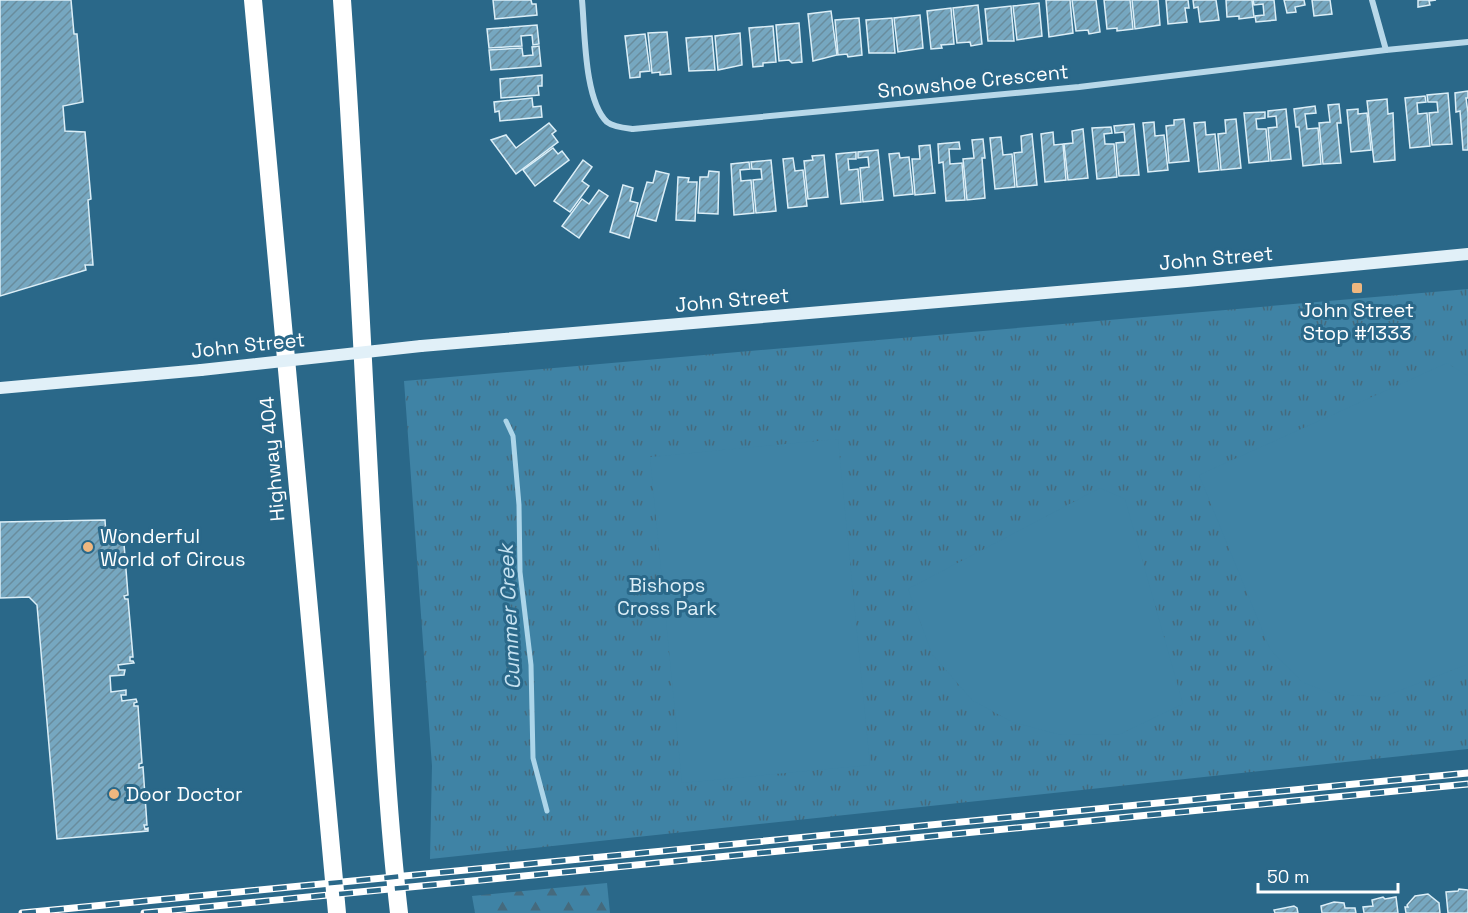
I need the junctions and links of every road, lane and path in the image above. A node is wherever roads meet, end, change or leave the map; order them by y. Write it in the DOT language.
graph roads {
  1 [pos="253,0"];
  2 [pos="342,0"];
  3 [pos="582,0"];
  4 [pos="1372,0"];
  5 [pos="1468,42"];
  6 [pos="1386,50"];
  7 [pos="1468,254"];
  8 [pos="0,388"];
  9 [pos="337,913"];
  10 [pos="399,913"];
  1 -- 9 [label="highway, Highway 404"];
  2 -- 10 [label="highway"];
  3 -- 6 [label="street, Snowshoe Crescent"];
  4 -- 6 [label="street"];
  5 -- 6 [label="street, Snowshoe Crescent"];
  7 -- 8 [label="main road, John Street, bridge"];
}
